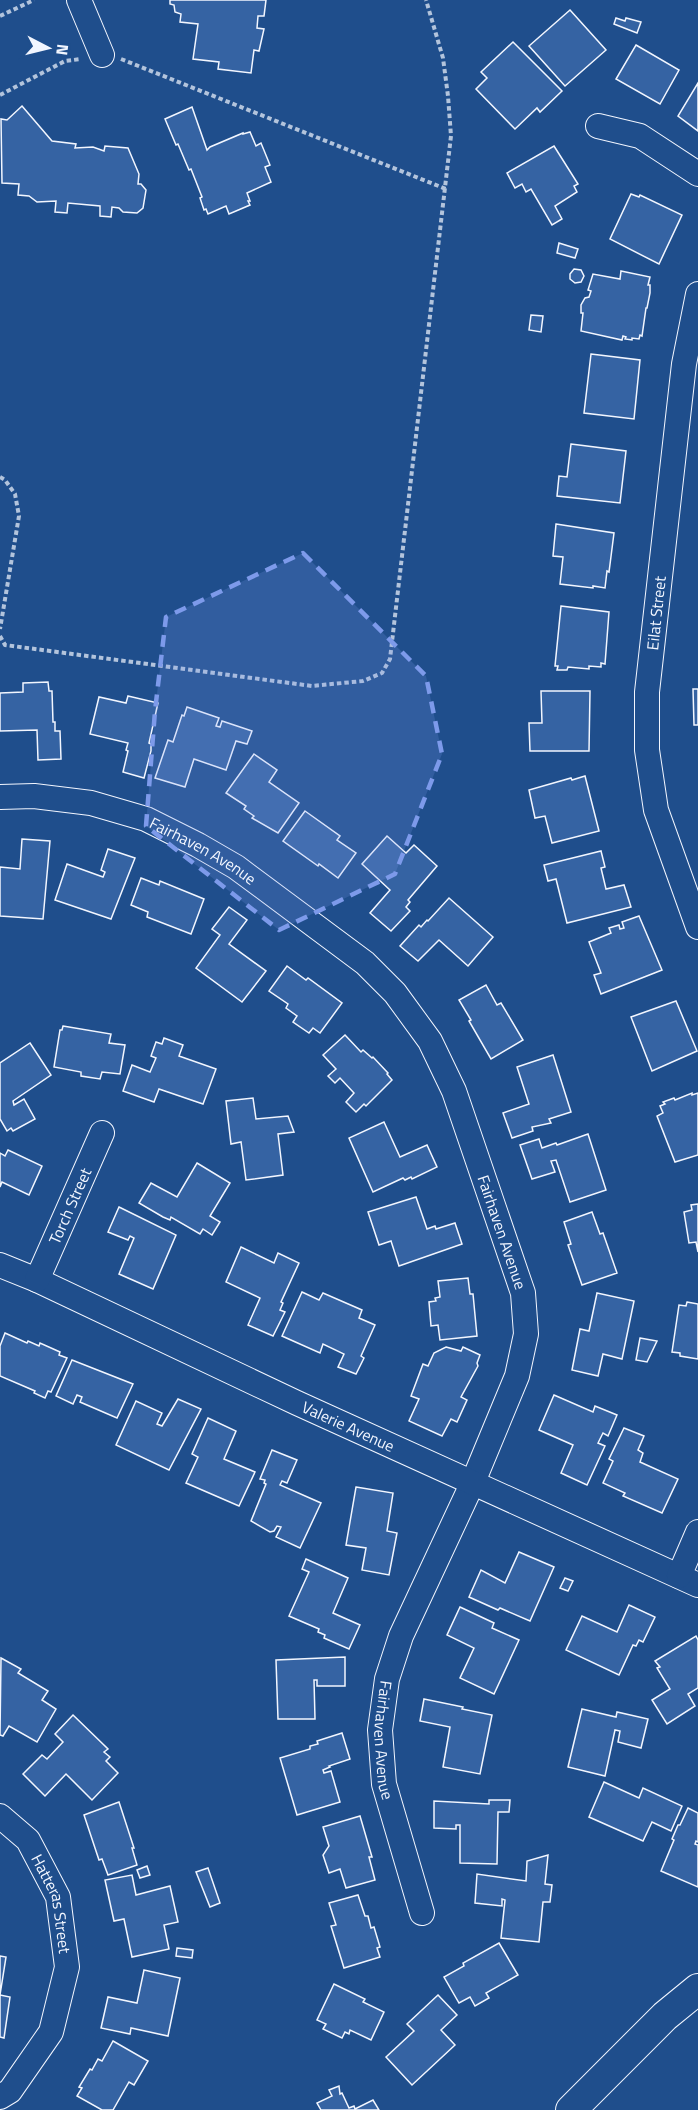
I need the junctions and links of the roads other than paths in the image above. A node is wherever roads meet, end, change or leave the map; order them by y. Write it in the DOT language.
graph roads {
  1 [pos="79,0"];
  2 [pos="102,55"];
  3 [pos="598,126"];
  4 [pos="698,174"];
  5 [pos="698,294"];
  6 [pos="691,365"];
  7 [pos="0,797"];
  8 [pos="698,927"];
  9 [pos="102,1133"];
  10 [pos="0,1265"];
  11 [pos="37,1280"];
  12 [pos="472,1482"];
  13 [pos="698,1532"];
  14 [pos="688,1580"];
  15 [pos="0,1816"];
  16 [pos="422,1913"];
  17 [pos="698,1989"];
  18 [pos="0,2097"];
  19 [pos="571,2110"];
  1 -- 2 [label="street"];
  3 -- 4 [label="street"];
  5 -- 6 [label="street, Eilat Street"];
  6 -- 8 [label="street, Eilat Street"];
  7 -- 12 [label="street, Fairhaven Avenue"];
  9 -- 11 [label="street, Torch Street"];
  10 -- 11 [label="street, Valerie Avenue"];
  11 -- 12 [label="street, Valerie Avenue"];
  12 -- 14 [label="street, Valerie Avenue"];
  12 -- 16 [label="street, Fairhaven Avenue"];
  13 -- 14 [label="street"];
  15 -- 18 [label="street, Hatteras Street"];
  17 -- 19 [label="main road"];
}
